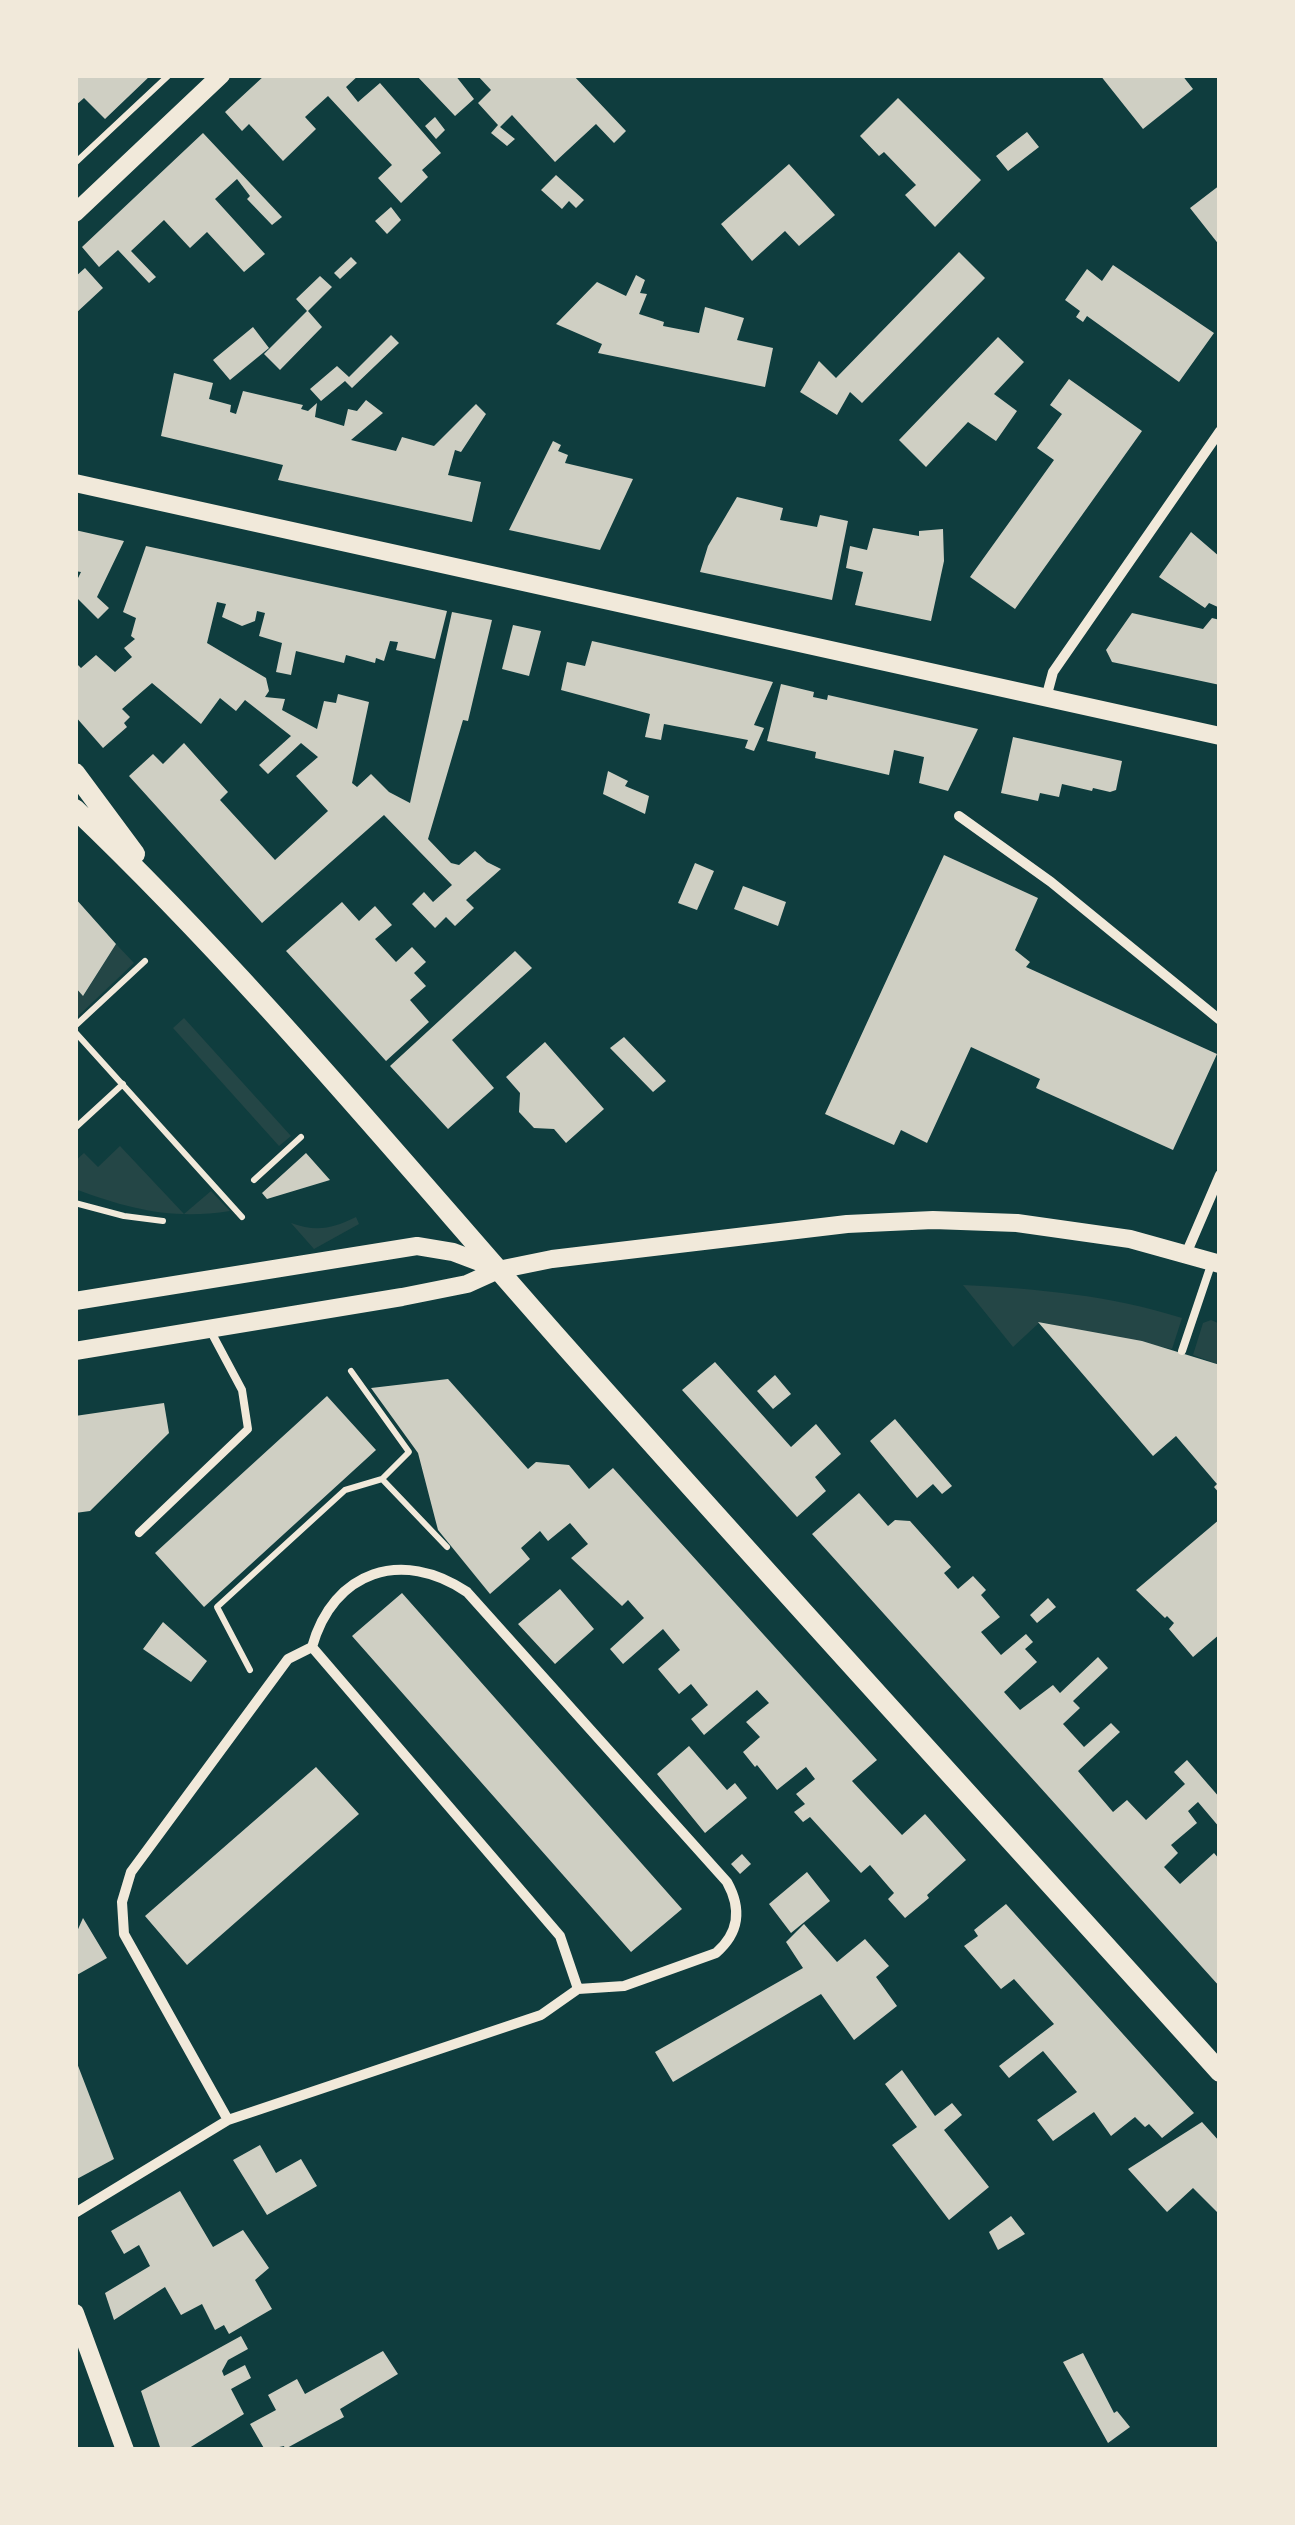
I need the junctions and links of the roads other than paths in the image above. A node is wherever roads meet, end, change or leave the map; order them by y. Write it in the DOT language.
graph roads {
  1 [pos="221,75"];
  2 [pos="75,213"];
  3 [pos="1220,431"];
  4 [pos="75,482"];
  5 [pos="1046,698"];
  6 [pos="1220,736"];
  7 [pos="75,773"];
  8 [pos="75,810"];
  9 [pos="959,816"];
  10 [pos="166,896"];
  11 [pos="1220,1020"];
  12 [pos="1220,1175"];
  13 [pos="1186,1254"];
  14 [pos="1216,1263"];
  15 [pos="498,1270"];
  16 [pos="75,1301"];
  17 [pos="210,1330"];
  18 [pos="75,1351"];
  19 [pos="1182,1351"];
  20 [pos="139,1534"];
  21 [pos="312,1648"];
  22 [pos="578,1990"];
  23 [pos="1220,2072"];
  24 [pos="228,2120"];
  25 [pos="75,2213"];
  26 [pos="75,2313"];
  27 [pos="126,2450"];
  1 -- 2 [label="street"];
  3 -- 5 [label="street"];
  4 -- 5 [label="street"];
  5 -- 6 [label="street"];
  7 -- 10 [label="main road"];
  8 -- 10 [label="main road"];
  9 -- 11 [label="street"];
  10 -- 15 [label="main road"];
  12 -- 13 [label="street"];
  13 -- 14 [label="street"];
  13 -- 15 [label="street"];
  14 -- 19 [label="lane"];
  15 -- 16 [label="street"];
  15 -- 17 [label="street"];
  15 -- 23 [label="main road"];
  17 -- 18 [label="street"];
  17 -- 20 [label="lane"];
  21 -- 22 [label="street"];
  21 -- 22 [label="street"];
  21 -- 24 [label="street"];
  22 -- 24 [label="street"];
  24 -- 25 [label="street"];
  26 -- 27 [label="street"];
}
